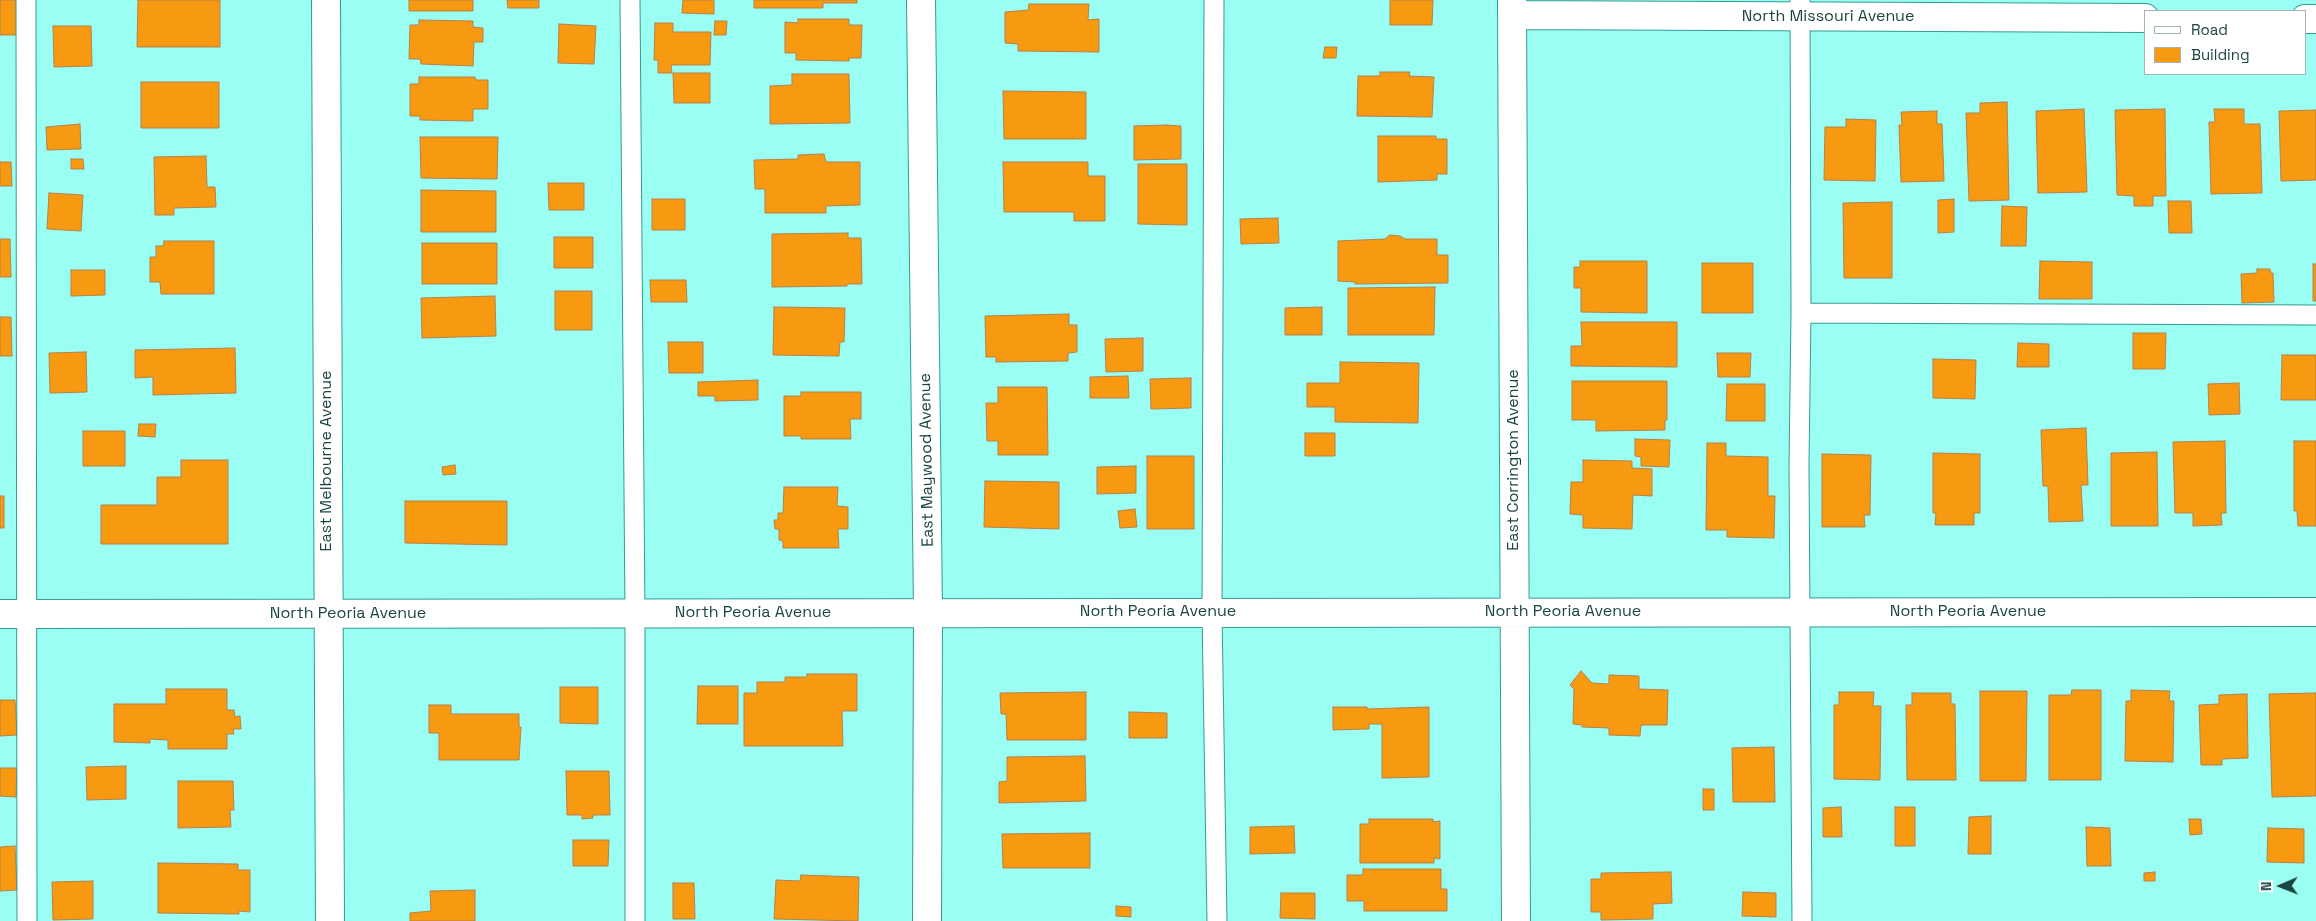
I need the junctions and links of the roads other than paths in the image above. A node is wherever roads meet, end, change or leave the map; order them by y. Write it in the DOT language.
graph roads {
  1 [pos="26,0"];
  2 [pos="326,0"];
  3 [pos="630,0"];
  4 [pos="920,0"];
  5 [pos="1214,0"];
  6 [pos="1512,8"];
  7 [pos="1800,8"];
  8 [pos="2144,18"];
  9 [pos="1802,314"];
  10 [pos="2316,315"];
  11 [pos="928,612"];
  12 [pos="1212,612"];
  13 [pos="1515,612"];
  14 [pos="1801,612"];
  15 [pos="2316,612"];
  16 [pos="635,613"];
  17 [pos="0,614"];
  18 [pos="27,614"];
  19 [pos="327,614"];
  20 [pos="27,921"];
  21 [pos="330,921"];
  22 [pos="635,921"];
  23 [pos="927,921"];
  24 [pos="1217,921"];
  25 [pos="1516,921"];
  26 [pos="1802,921"];
  1 -- 18 [label="lane"];
  2 -- 19 [label="street, East Melbourne Avenue"];
  3 -- 16 [label="lane"];
  4 -- 11 [label="street, East Maywood Avenue"];
  5 -- 12 [label="lane"];
  6 -- 7 [label="street, North Missouri Avenue"];
  6 -- 13 [label="street, East Corrington Avenue"];
  7 -- 8 [label="street, North Missouri Avenue"];
  7 -- 9 [label="lane"];
  9 -- 10 [label="lane"];
  9 -- 14 [label="lane"];
  11 -- 12 [label="street, North Peoria Avenue"];
  11 -- 16 [label="street, North Peoria Avenue"];
  11 -- 23 [label="street, East Maywood Avenue"];
  12 -- 13 [label="street, North Peoria Avenue"];
  12 -- 24 [label="lane"];
  13 -- 14 [label="street, North Peoria Avenue"];
  13 -- 25 [label="street, East Corrington Avenue"];
  14 -- 15 [label="street, North Peoria Avenue"];
  14 -- 26 [label="lane"];
  16 -- 19 [label="street, North Peoria Avenue"];
  16 -- 22 [label="lane"];
  17 -- 18 [label="street, North Peoria Avenue"];
  18 -- 19 [label="street, North Peoria Avenue"];
  18 -- 20 [label="lane"];
  19 -- 21 [label="street, East Melbourne Avenue"];
}
